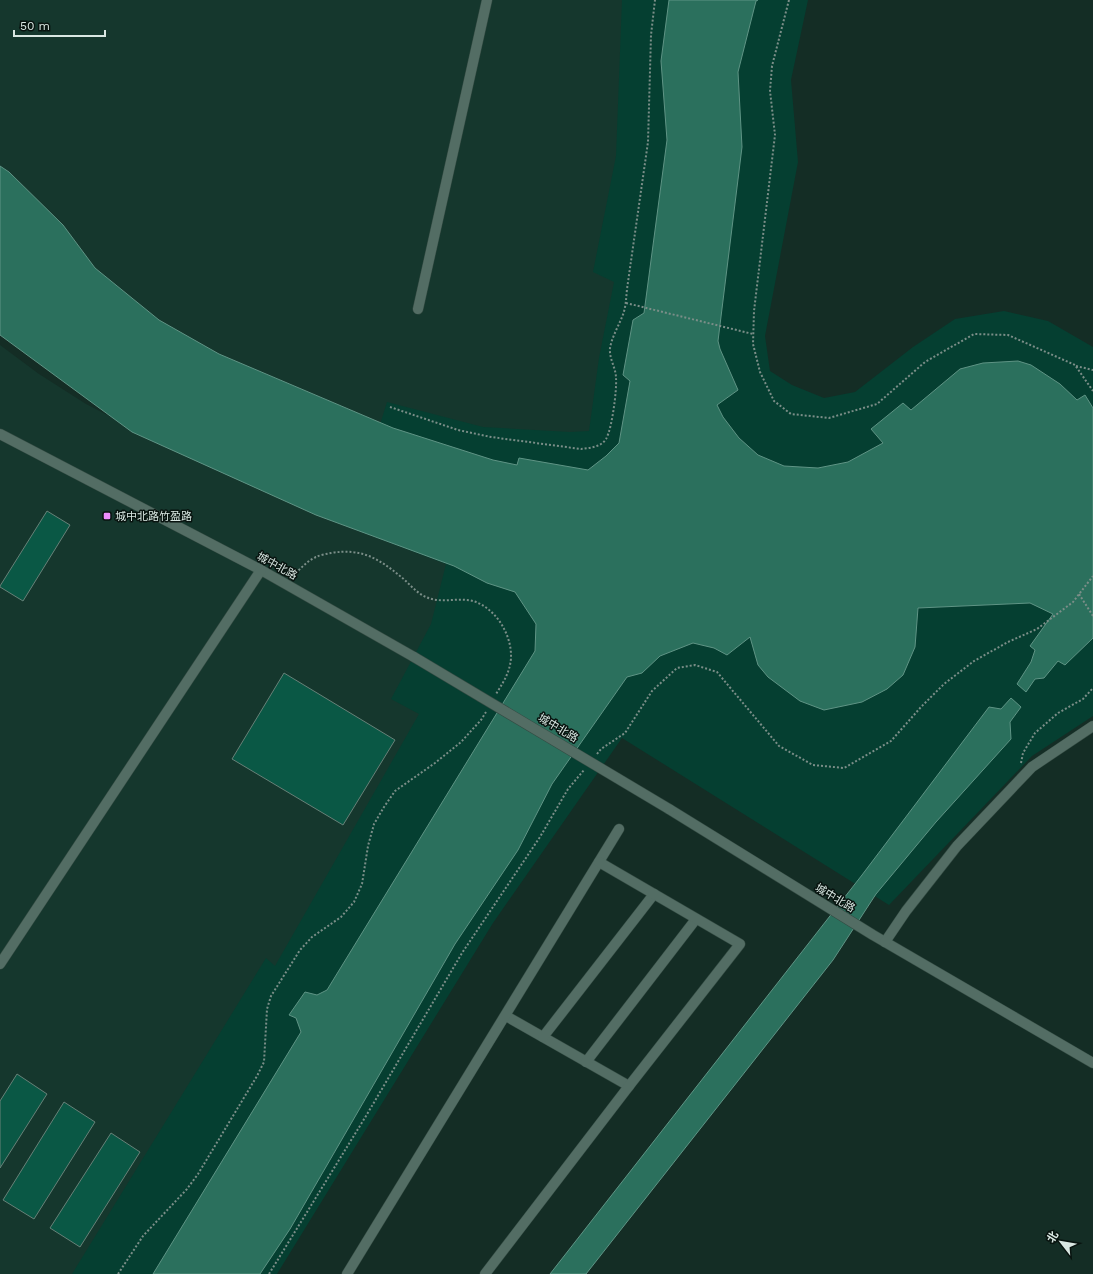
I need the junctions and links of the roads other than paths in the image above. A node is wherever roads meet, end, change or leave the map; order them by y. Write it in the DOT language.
graph roads {
  1 [pos="487,0"];
  2 [pos="418,309"];
  3 [pos="0,434"];
  4 [pos="261,570"];
  5 [pos="1093,726"];
  6 [pos="619,830"];
  7 [pos="599,862"];
  8 [pos="654,894"];
  9 [pos="696,919"];
  10 [pos="885,942"];
  11 [pos="0,964"];
  12 [pos="506,1016"];
  13 [pos="543,1037"];
  14 [pos="586,1062"];
  15 [pos="1093,1063"];
  16 [pos="629,1086"];
  17 [pos="346,1274"];
  18 [pos="485,1274"];
  1 -- 2 [label="street"];
  3 -- 4 [label="street, 城中北路"];
  4 -- 10 [label="street, 城中北路, bridge"];
  4 -- 11 [label="street"];
  5 -- 10 [label="street"];
  6 -- 7 [label="street"];
  7 -- 8 [label="street"];
  7 -- 12 [label="street"];
  8 -- 9 [label="street"];
  8 -- 13 [label="street"];
  9 -- 14 [label="street"];
  9 -- 16 [label="street"];
  10 -- 15 [label="street, 城中北路"];
  12 -- 13 [label="street"];
  12 -- 17 [label="street"];
  13 -- 14 [label="street"];
  14 -- 16 [label="street"];
  16 -- 18 [label="street"];
}
